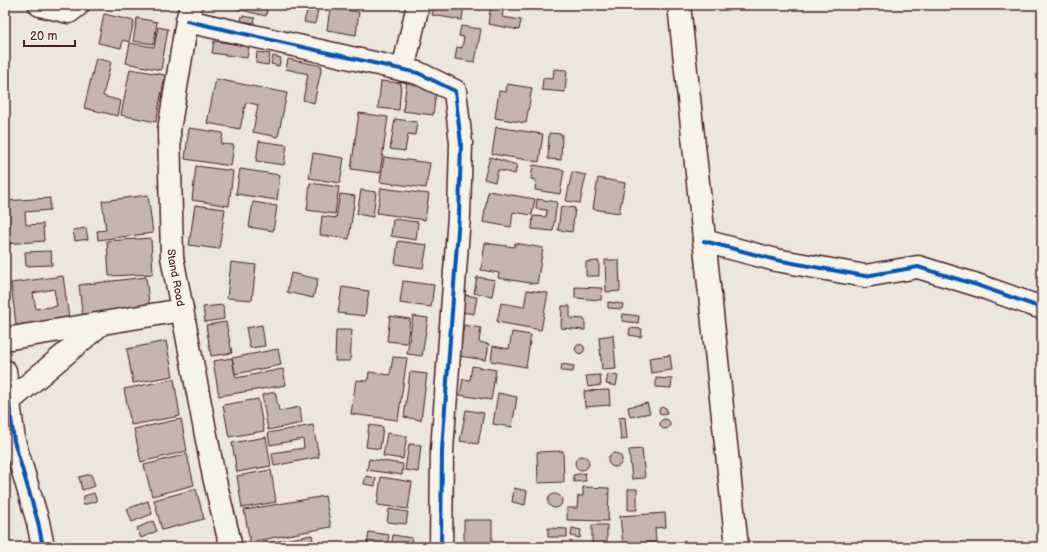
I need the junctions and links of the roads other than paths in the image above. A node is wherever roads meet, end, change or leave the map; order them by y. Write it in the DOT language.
graph roads {
  1 [pos="40,5"];
  2 [pos="78,5"];
  3 [pos="418,5"];
  4 [pos="679,5"];
  5 [pos="189,13"];
  6 [pos="403,70"];
  7 [pos="704,241"];
  8 [pos="1042,308"];
  9 [pos="182,310"];
  10 [pos="102,323"];
  11 [pos="5,339"];
  12 [pos="5,371"];
  13 [pos="8,402"];
  14 [pos="43,547"];
  15 [pos="231,547"];
  16 [pos="441,547"];
  17 [pos="737,547"];
  1 -- 2 [label="main road"];
  3 -- 6 [label="main road"];
  4 -- 7 [label="main road"];
  5 -- 6 [label="main road"];
  5 -- 9 [label="main road, Stand Road"];
  6 -- 16 [label="main road"];
  7 -- 8 [label="main road"];
  7 -- 17 [label="main road"];
  9 -- 10 [label="main road"];
  9 -- 15 [label="main road, Stand Road"];
  10 -- 11 [label="main road"];
  10 -- 13 [label="main road"];
  12 -- 13 [label="main road"];
  13 -- 14 [label="main road"];
}
